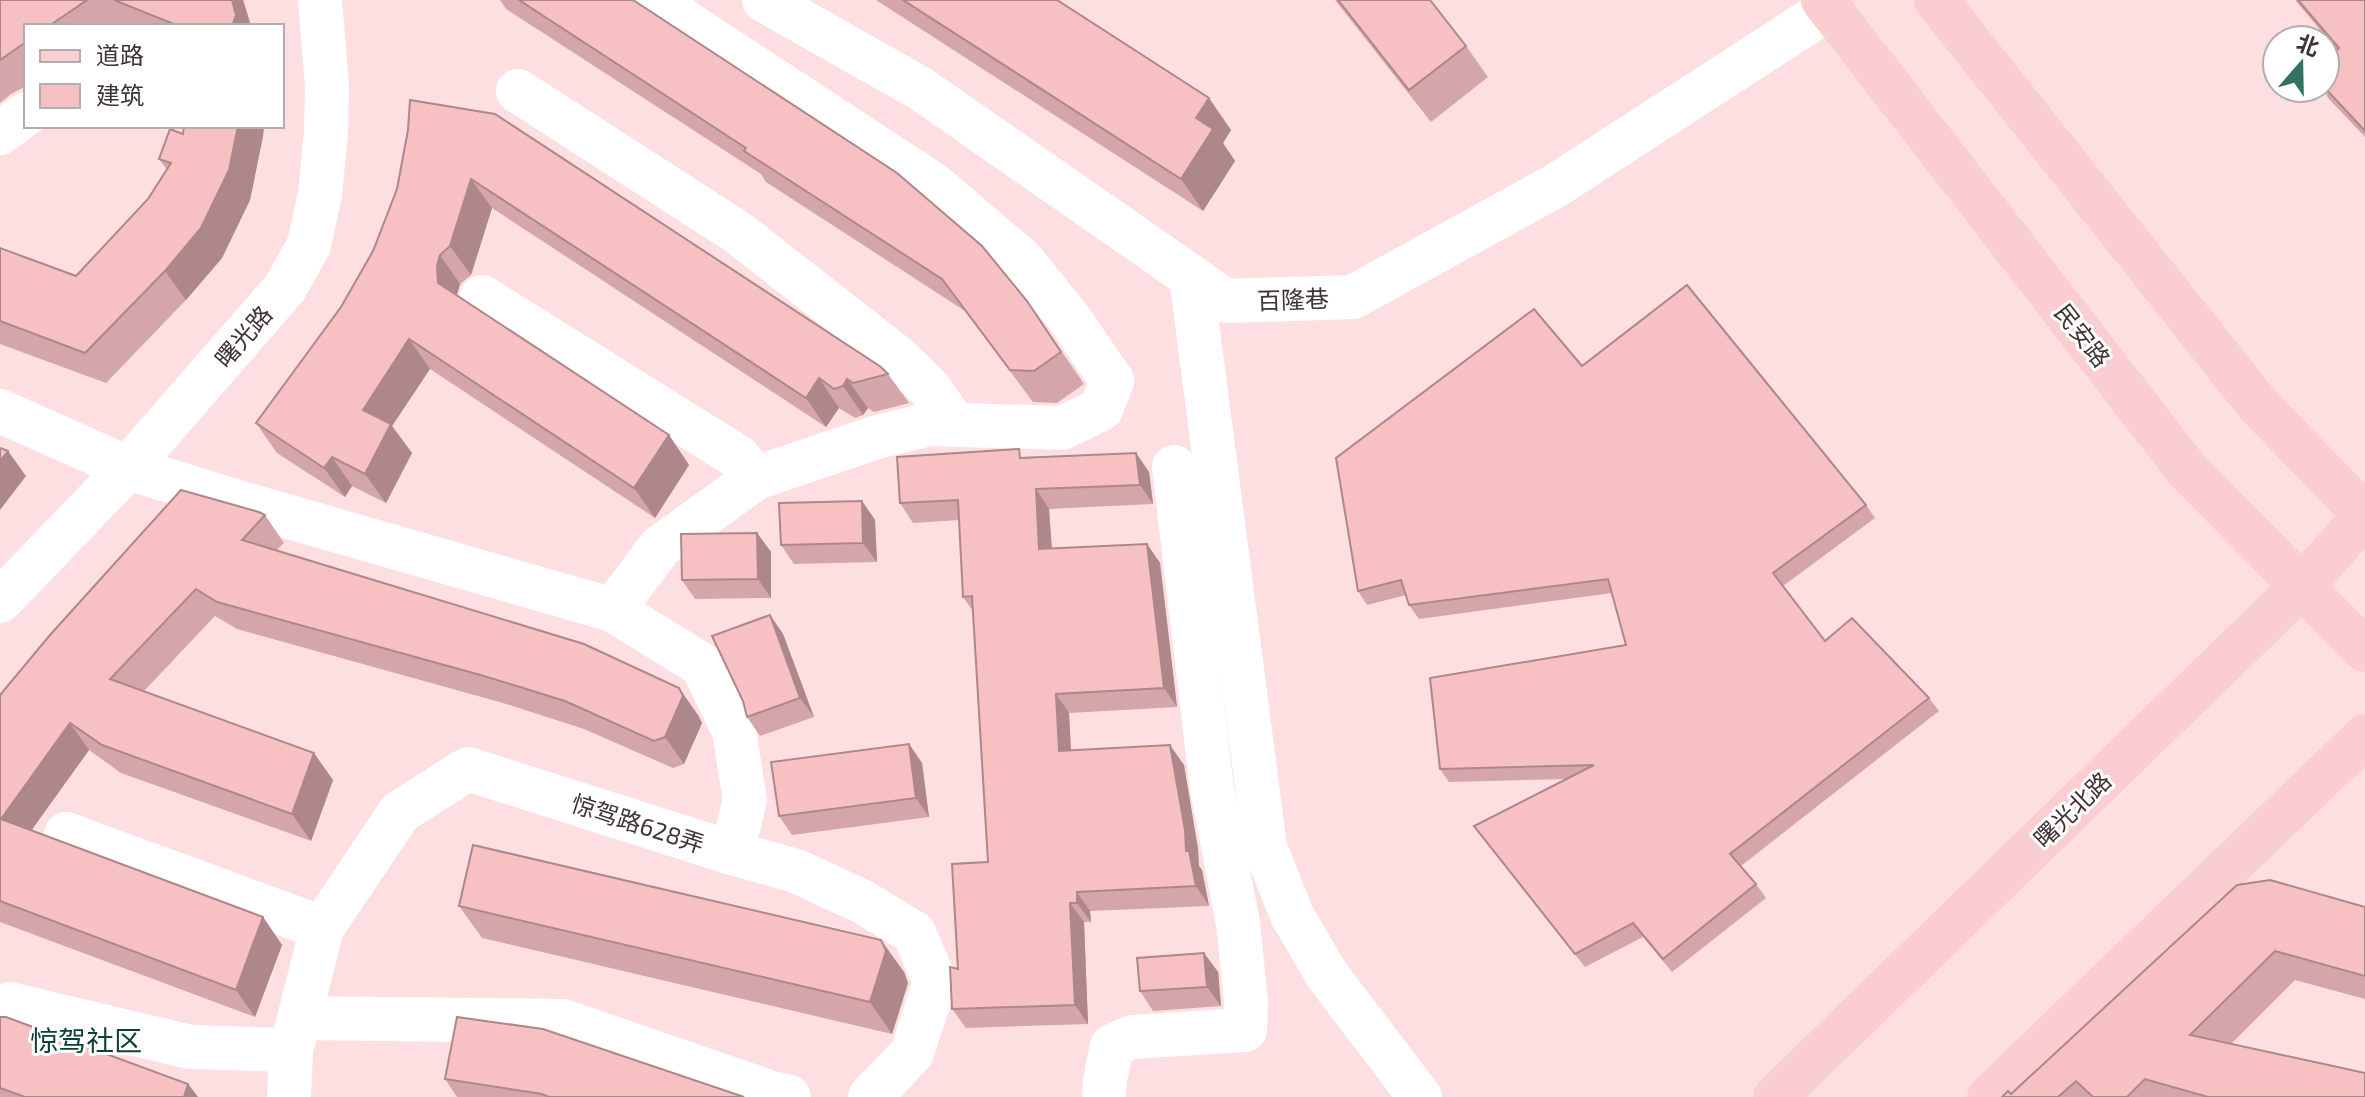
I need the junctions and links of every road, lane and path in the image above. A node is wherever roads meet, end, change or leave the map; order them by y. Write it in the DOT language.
graph roads {
  1 [pos="320,0"];
  2 [pos="652,0"];
  3 [pos="764,0"];
  4 [pos="1936,0"];
  5 [pos="1827,4"];
  6 [pos="518,91"];
  7 [pos="24,115"];
  8 [pos="0,133"];
  9 [pos="1191,277"];
  10 [pos="482,297"];
  11 [pos="0,411"];
  12 [pos="955,425"];
  13 [pos="1174,467"];
  14 [pos="128,468"];
  15 [pos="756,478"];
  16 [pos="2365,516"];
  17 [pos="2301,587"];
  18 [pos="0,601"];
  19 [pos="613,610"];
  20 [pos="2365,650"];
  21 [pos="2365,736"];
  22 [pos="66,834"];
  23 [pos="732,853"];
  24 [pos="322,928"];
  25 [pos="9,1004"];
  26 [pos="295,1034"];
  27 [pos="289,1097"];
  28 [pos="789,1097"];
  29 [pos="870,1097"];
  30 [pos="1104,1097"];
  31 [pos="1420,1097"];
  32 [pos="1775,1097"];
  33 [pos="1989,1097"];
  1 -- 14 [label="street, 曙光路"];
  2 -- 12 [label="street"];
  3 -- 9 [label="street, 百隆巷"];
  4 -- 16 [label="main road"];
  5 -- 9 [label="street, 百隆巷"];
  5 -- 17 [label="main road, 民安路"];
  6 -- 12 [label="street"];
  7 -- 8 [label="street"];
  9 -- 31 [label="street"];
  10 -- 15 [label="street"];
  11 -- 14 [label="street, 惊驾路628弄"];
  12 -- 15 [label="street"];
  13 -- 30 [label="street"];
  14 -- 18 [label="street, 曙光路"];
  14 -- 19 [label="street, 惊驾路628弄"];
  15 -- 19 [label="street"];
  16 -- 17 [label="main road, 曙光北路"];
  17 -- 20 [label="main road, 民安路"];
  17 -- 32 [label="main road, 曙光北路"];
  19 -- 23 [label="street, 惊驾路628弄"];
  21 -- 33 [label="main road"];
  22 -- 24 [label="street"];
  23 -- 24 [label="street, 惊驾路628弄"];
  23 -- 29 [label="street"];
  24 -- 26 [label="street, 惊驾路628弄"];
  25 -- 26 [label="street"];
  26 -- 27 [label="street, 惊驾路628弄"];
  26 -- 28 [label="street"];
}
